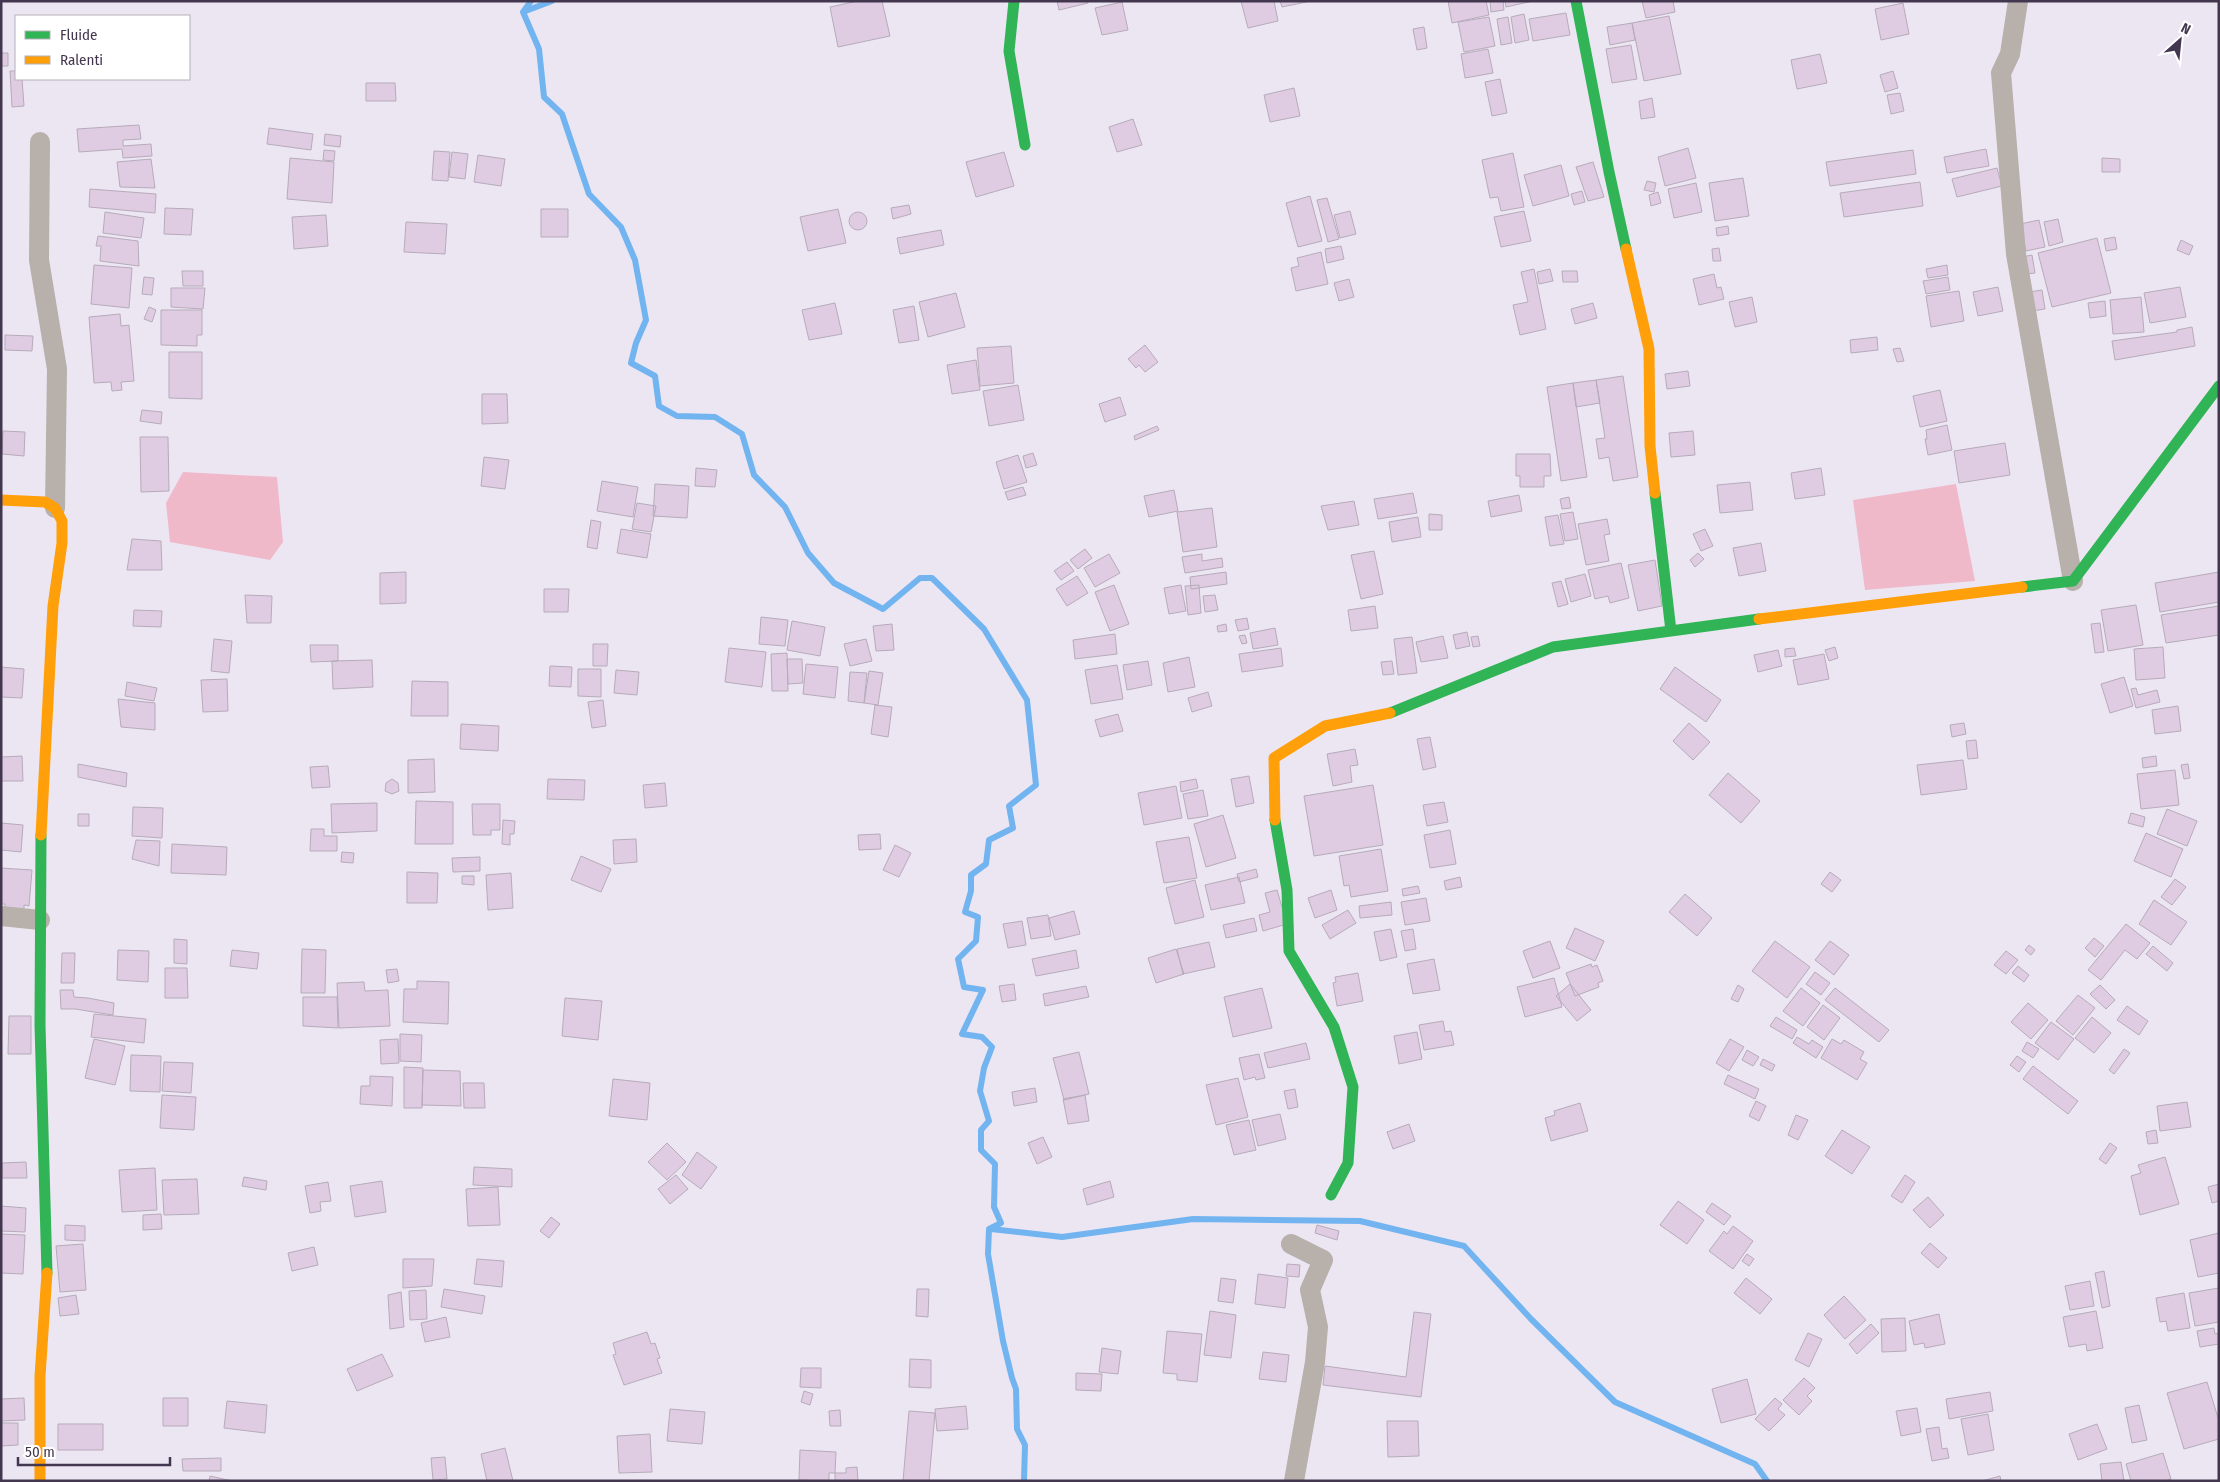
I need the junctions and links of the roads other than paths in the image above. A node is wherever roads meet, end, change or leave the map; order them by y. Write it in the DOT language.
graph roads {
  1 [pos="1014,1"];
  2 [pos="1576,1"];
  3 [pos="2018,1"];
  4 [pos="40,142"];
  5 [pos="1025,145"];
  6 [pos="2219,386"];
  7 [pos="1,500"];
  8 [pos="55,508"];
  9 [pos="2074,582"];
  10 [pos="1671,631"];
  11 [pos="1,916"];
  12 [pos="40,920"];
  13 [pos="1331,1195"];
  14 [pos="1290,1244"];
  15 [pos="40,1481"];
  16 [pos="1294,1481"];
  1 -- 5 [label="street"];
  2 -- 10 [label="street"];
  3 -- 9 [label="street"];
  4 -- 8 [label="street"];
  6 -- 9 [label="street"];
  7 -- 8 [label="street"];
  8 -- 12 [label="street"];
  9 -- 10 [label="street"];
  10 -- 13 [label="street"];
  11 -- 12 [label="street"];
  12 -- 15 [label="street"];
  14 -- 16 [label="street"];
}
